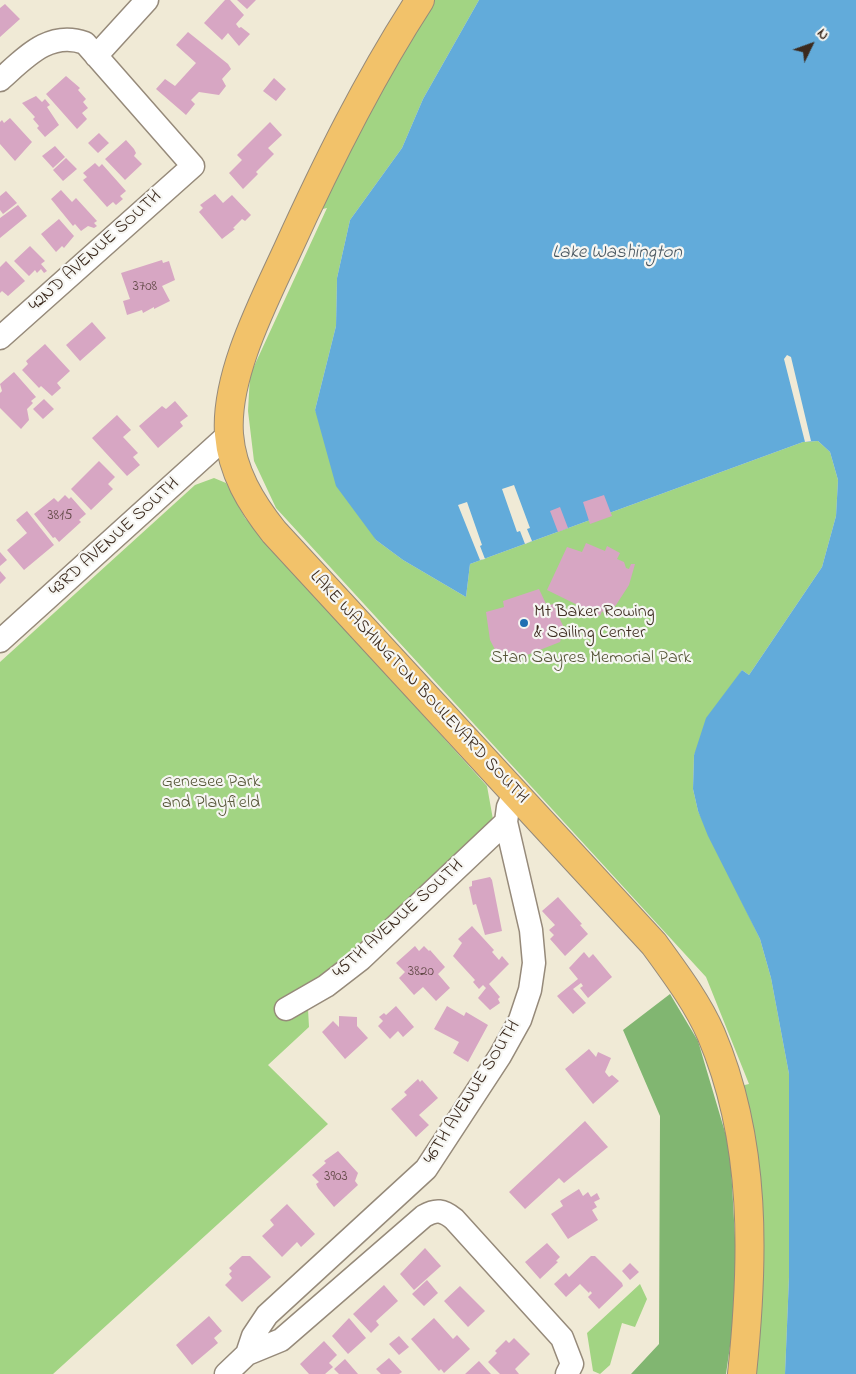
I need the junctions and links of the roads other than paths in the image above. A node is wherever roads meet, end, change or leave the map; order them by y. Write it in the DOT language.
graph roads {
  1 [pos="147,0"];
  2 [pos="420,0"];
  3 [pos="96,56"];
  4 [pos="0,80"];
  5 [pos="0,338"];
  6 [pos="229,434"];
  7 [pos="0,641"];
  8 [pos="514,794"];
  9 [pos="506,822"];
  10 [pos="286,1009"];
  11 [pos="247,1354"];
  12 [pos="226,1374"];
  13 [pos="567,1374"];
  14 [pos="742,1374"];
  1 -- 3 [label="street"];
  2 -- 6 [label="main road, LAKE WASHINGTON BOULEVARD SOUTH"];
  3 -- 4 [label="street"];
  3 -- 5 [label="street, 42ND AVENUE SOUTH"];
  6 -- 7 [label="street, 43RD AVENUE SOUTH"];
  6 -- 8 [label="main road, LAKE WASHINGTON BOULEVARD SOUTH"];
  8 -- 9 [label="street, 46TH AVENUE SOUTH"];
  8 -- 14 [label="main road, LAKE WASHINGTON BOULEVARD SOUTH"];
  9 -- 10 [label="street, 45TH AVENUE SOUTH"];
  9 -- 11 [label="street, 46TH AVENUE SOUTH"];
  11 -- 12 [label="street, 46TH AVENUE SOUTH"];
  11 -- 13 [label="street, 46TH AVENUE SOUTH"];
}
